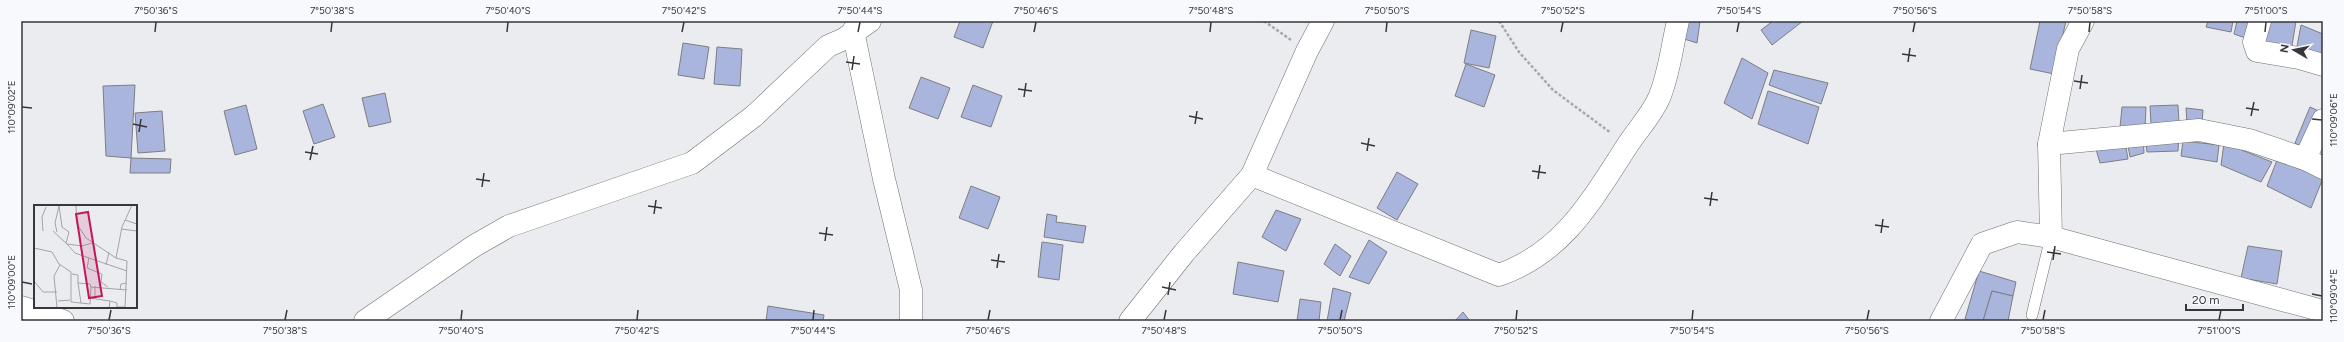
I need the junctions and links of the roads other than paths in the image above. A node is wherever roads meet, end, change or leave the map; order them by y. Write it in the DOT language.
graph roads {
  1 [pos="1323,21"];
  2 [pos="1678,21"];
  3 [pos="2083,21"];
  4 [pos="2260,21"];
  5 [pos="861,26"];
  6 [pos="2323,65"];
  7 [pos="2323,120"];
  8 [pos="2050,144"];
  9 [pos="2314,163"];
  10 [pos="1252,175"];
  11 [pos="2051,237"];
  12 [pos="21,307"];
  13 [pos="2323,311"];
  14 [pos="2032,315"];
  15 [pos="63,321"];
  16 [pos="365,321"];
  17 [pos="911,321"];
  18 [pos="1130,321"];
  19 [pos="1941,321"];
  1 -- 10 [label="street"];
  2 -- 10 [label="street"];
  3 -- 8 [label="street"];
  4 -- 6 [label="street"];
  5 -- 16 [label="street"];
  5 -- 17 [label="street"];
  7 -- 9 [label="street"];
  8 -- 9 [label="street"];
  8 -- 11 [label="street"];
  10 -- 18 [label="street"];
  11 -- 13 [label="street"];
  11 -- 14 [label="lane"];
  11 -- 19 [label="street"];
  12 -- 15 [label="street"];
}
